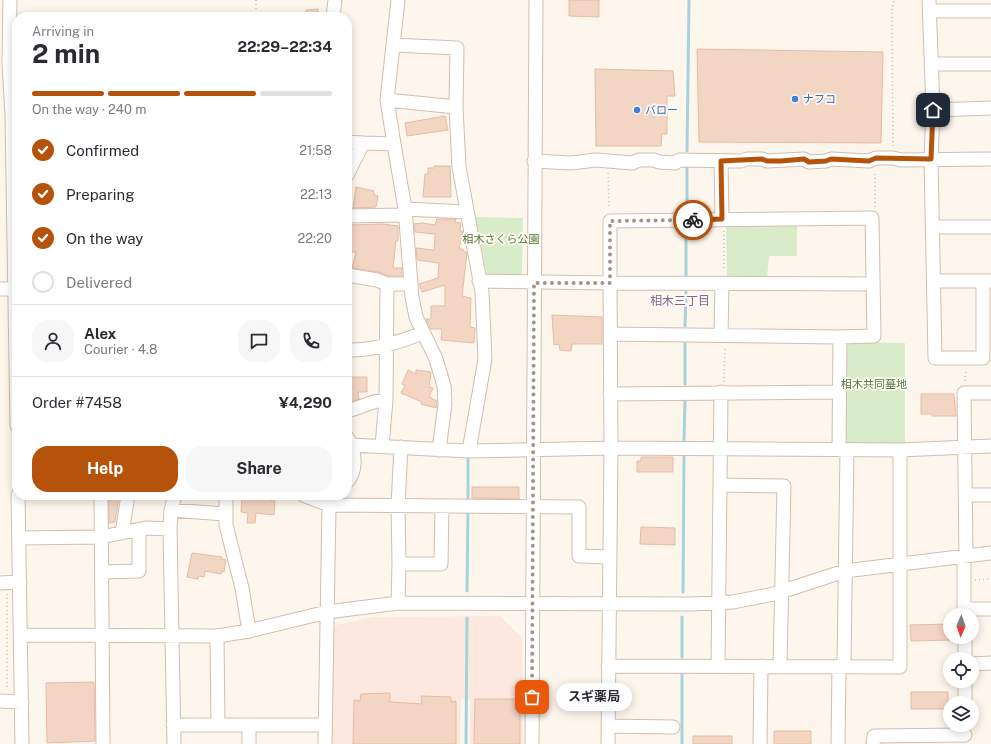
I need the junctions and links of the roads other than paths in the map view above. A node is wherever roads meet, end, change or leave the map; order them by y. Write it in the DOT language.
graph roads {
  1 [pos="10,0"];
  2 [pos="335,0"];
  3 [pos="398,0"];
  4 [pos="536,0"];
  5 [pos="929,5"];
  6 [pos="991,11"];
  7 [pos="334,12"];
  8 [pos="5,40"];
  9 [pos="393,45"];
  10 [pos="931,64"];
  11 [pos="991,64"];
  12 [pos="9,67"];
  13 [pos="12,96"];
  14 [pos="387,100"];
  15 [pos="456,107"];
  16 [pos="991,108"];
  17 [pos="933,110"];
  18 [pos="352,142"];
  19 [pos="363,143"];
  20 [pos="394,144"];
  21 [pos="931,159"];
  22 [pos="991,159"];
  23 [pos="534,161"];
  24 [pos="721,161"];
  25 [pos="352,165"];
  26 [pos="405,212"];
  27 [pos="467,212"];
  28 [pos="352,216"];
  29 [pos="723,219"];
  30 [pos="991,226"];
  31 [pos="933,227"];
  32 [pos="352,276"];
  33 [pos="479,281"];
  34 [pos="934,281"];
  35 [pos="987,281"];
  36 [pos="534,283"];
  37 [pos="610,283"];
  38 [pos="387,284"];
  39 [pos="411,284"];
  40 [pos="723,284"];
  41 [pos="873,284"];
  42 [pos="0,289"];
  43 [pos="12,289"];
  44 [pos="423,333"];
  45 [pos="610,334"];
  46 [pos="723,335"];
  47 [pos="840,337"];
  48 [pos="388,346"];
  49 [pos="352,350"];
  50 [pos="722,392"];
  51 [pos="838,392"];
  52 [pos="991,393"];
  53 [pos="610,394"];
  54 [pos="386,400"];
  55 [pos="352,410"];
  56 [pos="352,441"];
  57 [pos="382,446"];
  58 [pos="991,446"];
  59 [pos="964,447"];
  60 [pos="401,448"];
  61 [pos="611,448"];
  62 [pos="720,449"];
  63 [pos="439,450"];
  64 [pos="532,450"];
  65 [pos="843,450"];
  66 [pos="900,450"];
  67 [pos="352,452"];
  68 [pos="469,452"];
  69 [pos="352,476"];
  70 [pos="720,485"];
  71 [pos="991,495"];
  72 [pos="965,496"];
  73 [pos="18,500"];
  74 [pos="101,500"];
  75 [pos="127,500"];
  76 [pos="174,500"];
  77 [pos="226,500"];
  78 [pos="333,500"];
  79 [pos="398,505"];
  80 [pos="442,506"];
  81 [pos="532,506"];
  82 [pos="171,510"];
  83 [pos="225,514"];
  84 [pos="170,529"];
  85 [pos="140,530"];
  86 [pos="122,533"];
  87 [pos="101,537"];
  88 [pos="19,538"];
  89 [pos="991,553"];
  90 [pos="965,556"];
  91 [pos="610,557"];
  92 [pos="901,563"];
  93 [pos="399,564"];
  94 [pos="846,571"];
  95 [pos="102,572"];
  96 [pos="10,582"];
  97 [pos="782,591"];
  98 [pos="532,602"];
  99 [pos="398,603"];
  100 [pos="609,603"];
  101 [pos="719,603"];
  102 [pos="964,608"];
  103 [pos="991,609"];
  104 [pos="979,610"];
  105 [pos="327,612"];
  106 [pos="249,631"];
  107 [pos="22,635"];
  108 [pos="102,636"];
  109 [pos="172,636"];
  110 [pos="217,636"];
  111 [pos="991,663"];
  112 [pos="979,664"];
  113 [pos="608,666"];
  114 [pos="718,666"];
  115 [pos="761,666"];
  116 [pos="780,666"];
  117 [pos="841,666"];
  118 [pos="0,702"];
  119 [pos="18,702"];
  120 [pos="173,725"];
  121 [pos="218,725"];
  122 [pos="325,725"];
  123 [pos="249,726"];
  124 [pos="608,726"];
  125 [pos="673,727"];
  126 [pos="965,735"];
  127 [pos="22,744"];
  128 [pos="103,744"];
  129 [pos="174,744"];
  130 [pos="249,744"];
  131 [pos="325,744"];
  132 [pos="532,744"];
  133 [pos="608,744"];
  134 [pos="760,744"];
  135 [pos="838,744"];
  136 [pos="873,744"];
  1 -- 8 [label="street"];
  2 -- 7 [label="street"];
  3 -- 9 [label="street"];
  4 -- 23 [label="street"];
  5 -- 6 [label="street"];
  5 -- 10 [label="street"];
  8 -- 12 [label="street"];
  9 -- 14 [label="street"];
  9 -- 15 [label="street"];
  10 -- 11 [label="street"];
  10 -- 17 [label="street"];
  12 -- 13 [label="street"];
  14 -- 15 [label="street"];
  14 -- 20 [label="street"];
  15 -- 27 [label="street"];
  16 -- 17 [label="street"];
  17 -- 21 [label="street"];
  18 -- 19 [label="street"];
  19 -- 20 [label="street"];
  19 -- 25 [label="street"];
  20 -- 26 [label="street"];
  21 -- 22 [label="street"];
  21 -- 24 [label="street"];
  21 -- 31 [label="street"];
  23 -- 24 [label="street"];
  23 -- 36 [label="street"];
  24 -- 29 [label="street"];
  26 -- 27 [label="street"];
  26 -- 28 [label="street"];
  26 -- 39 [label="street"];
  27 -- 33 [label="street"];
  29 -- 37 [label="street"];
  29 -- 41 [label="street"];
  30 -- 31 [label="street"];
  31 -- 34 [label="street"];
  32 -- 38 [label="street"];
  33 -- 36 [label="street"];
  33 -- 68 [label="street"];
  34 -- 35 [label="street"];
  34 -- 35 [label="street"];
  36 -- 37 [label="street"];
  36 -- 64 [label="street"];
  37 -- 40 [label="street"];
  37 -- 45 [label="street"];
  38 -- 39 [label="street"];
  38 -- 48 [label="street"];
  39 -- 44 [label="street"];
  40 -- 41 [label="street"];
  40 -- 46 [label="street"];
  41 -- 47 [label="street"];
  42 -- 43 [label="street"];
  44 -- 48 [label="street"];
  44 -- 63 [label="street"];
  45 -- 46 [label="street"];
  45 -- 53 [label="street"];
  46 -- 47 [label="street"];
  47 -- 51 [label="street"];
  48 -- 49 [label="street"];
  48 -- 54 [label="street"];
  50 -- 51 [label="street"];
  50 -- 53 [label="street"];
  50 -- 62 [label="street"];
  51 -- 65 [label="street"];
  52 -- 59 [label="street"];
  53 -- 61 [label="street"];
  54 -- 55 [label="street"];
  54 -- 57 [label="street"];
  56 -- 57 [label="street"];
  57 -- 60 [label="street"];
  58 -- 59 [label="street"];
  59 -- 66 [label="street"];
  59 -- 72 [label="street"];
  60 -- 63 [label="street"];
  60 -- 79 [label="street"];
  61 -- 62 [label="street"];
  61 -- 64 [label="street"];
  61 -- 91 [label="street"];
  62 -- 65 [label="street"];
  62 -- 70 [label="street"];
  63 -- 68 [label="street"];
  64 -- 68 [label="street"];
  64 -- 81 [label="street"];
  65 -- 66 [label="street"];
  65 -- 94 [label="street"];
  66 -- 92 [label="street"];
  67 -- 69 [label="street"];
  70 -- 97 [label="street"];
  70 -- 101 [label="street"];
  71 -- 72 [label="street"];
  72 -- 90 [label="street"];
  73 -- 88 [label="street"];
  74 -- 87 [label="street"];
  75 -- 86 [label="street"];
  76 -- 82 [label="street"];
  77 -- 83 [label="street"];
  78 -- 79 [label="street"];
  78 -- 105 [label="street"];
  79 -- 80 [label="street"];
  79 -- 93 [label="street"];
  80 -- 81 [label="street"];
  80 -- 93 [label="street"];
  81 -- 91 [label="street"];
  81 -- 98 [label="street"];
  82 -- 83 [label="street"];
  82 -- 84 [label="street"];
  83 -- 106 [label="street"];
  84 -- 85 [label="street"];
  84 -- 109 [label="street"];
  85 -- 86 [label="street"];
  85 -- 95 [label="street"];
  86 -- 87 [label="street"];
  87 -- 88 [label="street"];
  87 -- 95 [label="street"];
  88 -- 96 [label="street"];
  89 -- 90 [label="street"];
  90 -- 92 [label="street"];
  90 -- 102 [label="street"];
  91 -- 100 [label="street"];
  92 -- 94 [label="street"];
  92 -- 117 [label="street"];
  93 -- 99 [label="street"];
  94 -- 97 [label="street"];
  94 -- 117 [label="street"];
  95 -- 108 [label="street"];
  96 -- 107 [label="street"];
  97 -- 101 [label="street"];
  97 -- 116 [label="street"];
  98 -- 99 [label="street"];
  98 -- 100 [label="street"];
  98 -- 132 [label="street"];
  99 -- 105 [label="street"];
  100 -- 101 [label="street"];
  100 -- 113 [label="street"];
  101 -- 114 [label="street"];
  103 -- 104 [label="street"];
  105 -- 106 [label="street"];
  105 -- 122 [label="street"];
  106 -- 110 [label="street"];
  107 -- 108 [label="street"];
  107 -- 119 [label="street"];
  108 -- 109 [label="street"];
  108 -- 128 [label="street"];
  109 -- 110 [label="street"];
  109 -- 120 [label="street"];
  110 -- 121 [label="street"];
  111 -- 112 [label="street"];
  113 -- 114 [label="street"];
  113 -- 124 [label="street"];
  114 -- 115 [label="street"];
  115 -- 116 [label="street"];
  115 -- 134 [label="street"];
  116 -- 117 [label="street"];
  117 -- 135 [label="street"];
  118 -- 119 [label="street"];
  119 -- 127 [label="street"];
  120 -- 121 [label="street"];
  120 -- 129 [label="street"];
  121 -- 123 [label="street"];
  122 -- 123 [label="street"];
  122 -- 131 [label="street"];
  123 -- 130 [label="street"];
  124 -- 125 [label="street"];
  124 -- 133 [label="street"];
  126 -- 136 [label="street"];
}
